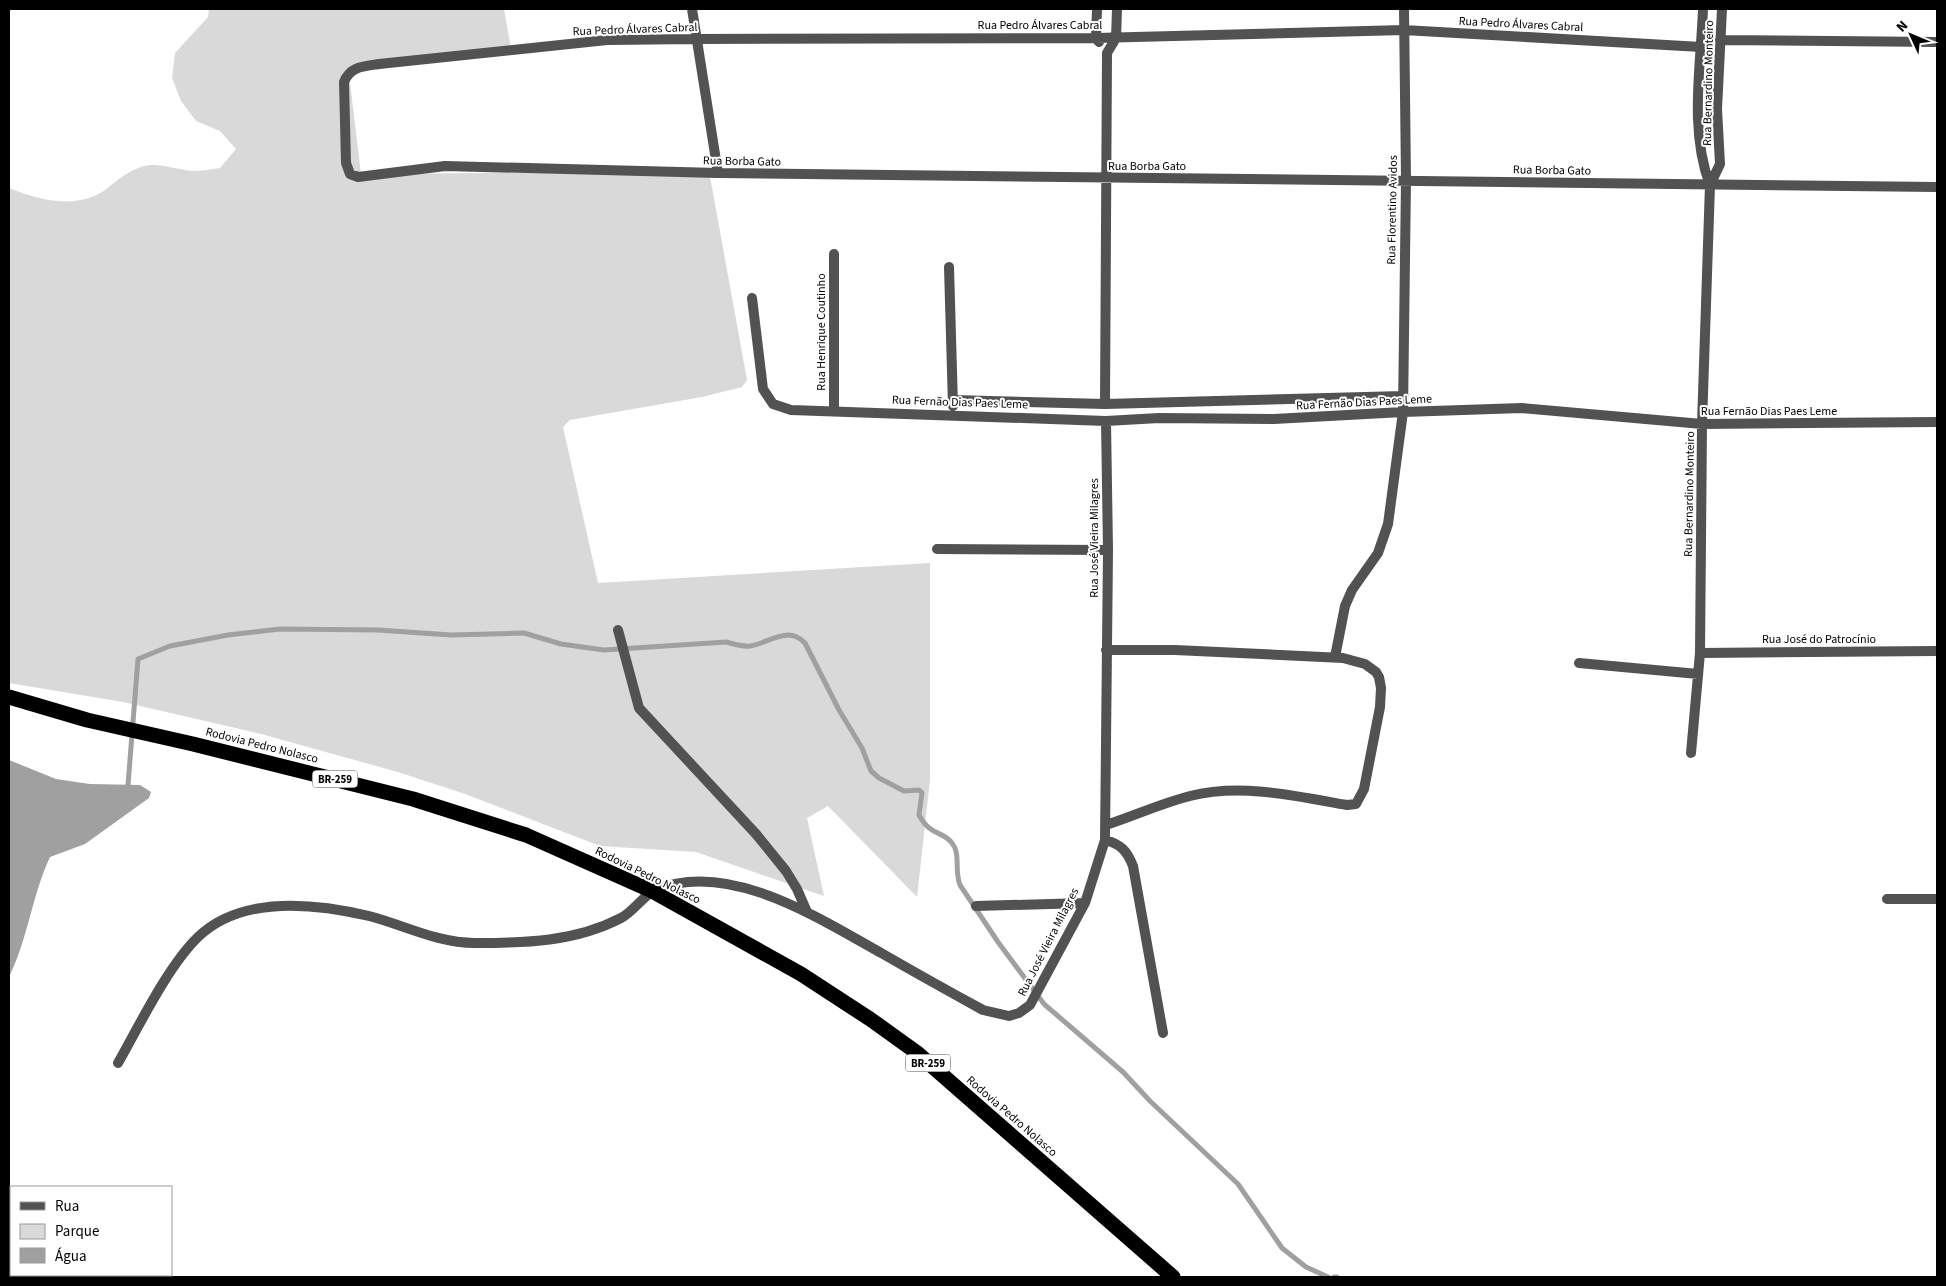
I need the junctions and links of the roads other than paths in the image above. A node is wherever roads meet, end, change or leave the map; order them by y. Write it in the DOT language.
graph roads {
  1 [pos="692,9"];
  2 [pos="1097,9"];
  3 [pos="1117,9"];
  4 [pos="1404,9"];
  5 [pos="1703,9"];
  6 [pos="1722,9"];
  7 [pos="1404,30"];
  8 [pos="697,38"];
  9 [pos="1096,38"];
  10 [pos="1116,38"];
  11 [pos="1720,40"];
  12 [pos="1937,42"];
  13 [pos="1702,47"];
  14 [pos="1107,53"];
  15 [pos="718,173"];
  16 [pos="358,177"];
  17 [pos="1108,178"];
  18 [pos="1406,180"];
  19 [pos="1710,185"];
  20 [pos="1937,187"];
  21 [pos="834,254"];
  22 [pos="949,266"];
  23 [pos="752,298"];
  24 [pos="1403,396"];
  25 [pos="953,400"];
  26 [pos="1104,404"];
  27 [pos="834,411"];
  28 [pos="1403,412"];
  29 [pos="953,414"];
  30 [pos="1106,421"];
  31 [pos="1937,422"];
  32 [pos="1702,424"];
  33 [pos="937,549"];
  34 [pos="1108,550"];
  35 [pos="618,630"];
  36 [pos="1106,650"];
  37 [pos="1937,651"];
  38 [pos="1700,653"];
  39 [pos="1335,657"];
  40 [pos="1579,663"];
  41 [pos="1698,674"];
  42 [pos="9,697"];
  43 [pos="1691,753"];
  44 [pos="1106,825"];
  45 [pos="1105,840"];
  46 [pos="652,891"];
  47 [pos="1887,899"];
  48 [pos="1937,899"];
  49 [pos="1085,903"];
  50 [pos="976,906"];
  51 [pos="807,912"];
  52 [pos="1163,1033"];
  53 [pos="118,1063"];
  54 [pos="1173,1277"];
  1 -- 8 [label="street"];
  2 -- 9 [label="street"];
  3 -- 10 [label="street"];
  4 -- 7 [label="street, Rua Florentino Avidos"];
  5 -- 13 [label="street, Rua Bernardino Monteiro"];
  6 -- 11 [label="street, Rua Bernardino Monteiro"];
  7 -- 10 [label="street, Rua Pedro Álvares Cabral"];
  7 -- 13 [label="street, Rua Pedro Álvares Cabral"];
  7 -- 18 [label="street, Rua Florentino Avidos"];
  8 -- 9 [label="street, Rua Pedro Álvares Cabral"];
  8 -- 15 [label="street"];
  8 -- 16 [label="street, Rua Pedro Álvares Cabral"];
  9 -- 10 [label="street, Rua Pedro Álvares Cabral"];
  9 -- 14 [label="street"];
  10 -- 14 [label="street"];
  11 -- 12 [label="street"];
  11 -- 19 [label="street, Rua Bernardino Monteiro"];
  13 -- 19 [label="street, Rua Bernardino Monteiro"];
  14 -- 17 [label="street"];
  15 -- 16 [label="street, Rua Borba Gato"];
  15 -- 17 [label="street, Rua Borba Gato"];
  17 -- 18 [label="street, Rua Borba Gato"];
  17 -- 26 [label="street"];
  18 -- 19 [label="street, Rua Borba Gato"];
  18 -- 24 [label="street, Rua Florentino Avidos"];
  19 -- 20 [label="street, Rua Borba Gato"];
  19 -- 32 [label="street, Rua Bernardino Monteiro"];
  21 -- 27 [label="street, Rua Henrique Coutinho"];
  22 -- 25 [label="street"];
  23 -- 27 [label="street, Rua Fernão Dias Paes Leme"];
  24 -- 26 [label="street"];
  24 -- 28 [label="street, Rua Florentino Avidos"];
  25 -- 26 [label="street"];
  25 -- 29 [label="street"];
  27 -- 29 [label="street, Rua Fernão Dias Paes Leme"];
  28 -- 30 [label="street, Rua Fernão Dias Paes Leme"];
  28 -- 32 [label="street, Rua Fernão Dias Paes Leme"];
  28 -- 39 [label="street, Rua Florentino Avidos"];
  29 -- 30 [label="street, Rua Fernão Dias Paes Leme"];
  30 -- 34 [label="street, Rua José Vieira Milagres"];
  31 -- 32 [label="street, Rua Fernão Dias Paes Leme"];
  32 -- 38 [label="street, Rua Bernardino Monteiro"];
  33 -- 34 [label="street"];
  34 -- 36 [label="street, Rua José Vieira Milagres"];
  35 -- 51 [label="street"];
  36 -- 39 [label="street"];
  36 -- 44 [label="street, Rua José Vieira Milagres"];
  37 -- 38 [label="street, Rua José do Patrocínio"];
  38 -- 41 [label="street, Rua Bernardino Monteiro"];
  39 -- 44 [label="street"];
  40 -- 41 [label="street"];
  41 -- 43 [label="street, Rua Bernardino Monteiro"];
  42 -- 46 [label="highway, Rodovia Pedro Nolasco / BR-259"];
  44 -- 45 [label="street, Rua José Vieira Milagres"];
  45 -- 49 [label="street, Rua José Vieira Milagres"];
  45 -- 52 [label="street"];
  46 -- 51 [label="street, Rua José Vieira Milagres"];
  46 -- 53 [label="street"];
  46 -- 54 [label="highway, Rodovia Pedro Nolasco / BR-259"];
  47 -- 48 [label="street"];
  49 -- 50 [label="street"];
  49 -- 51 [label="street, Rua José Vieira Milagres"];
}
